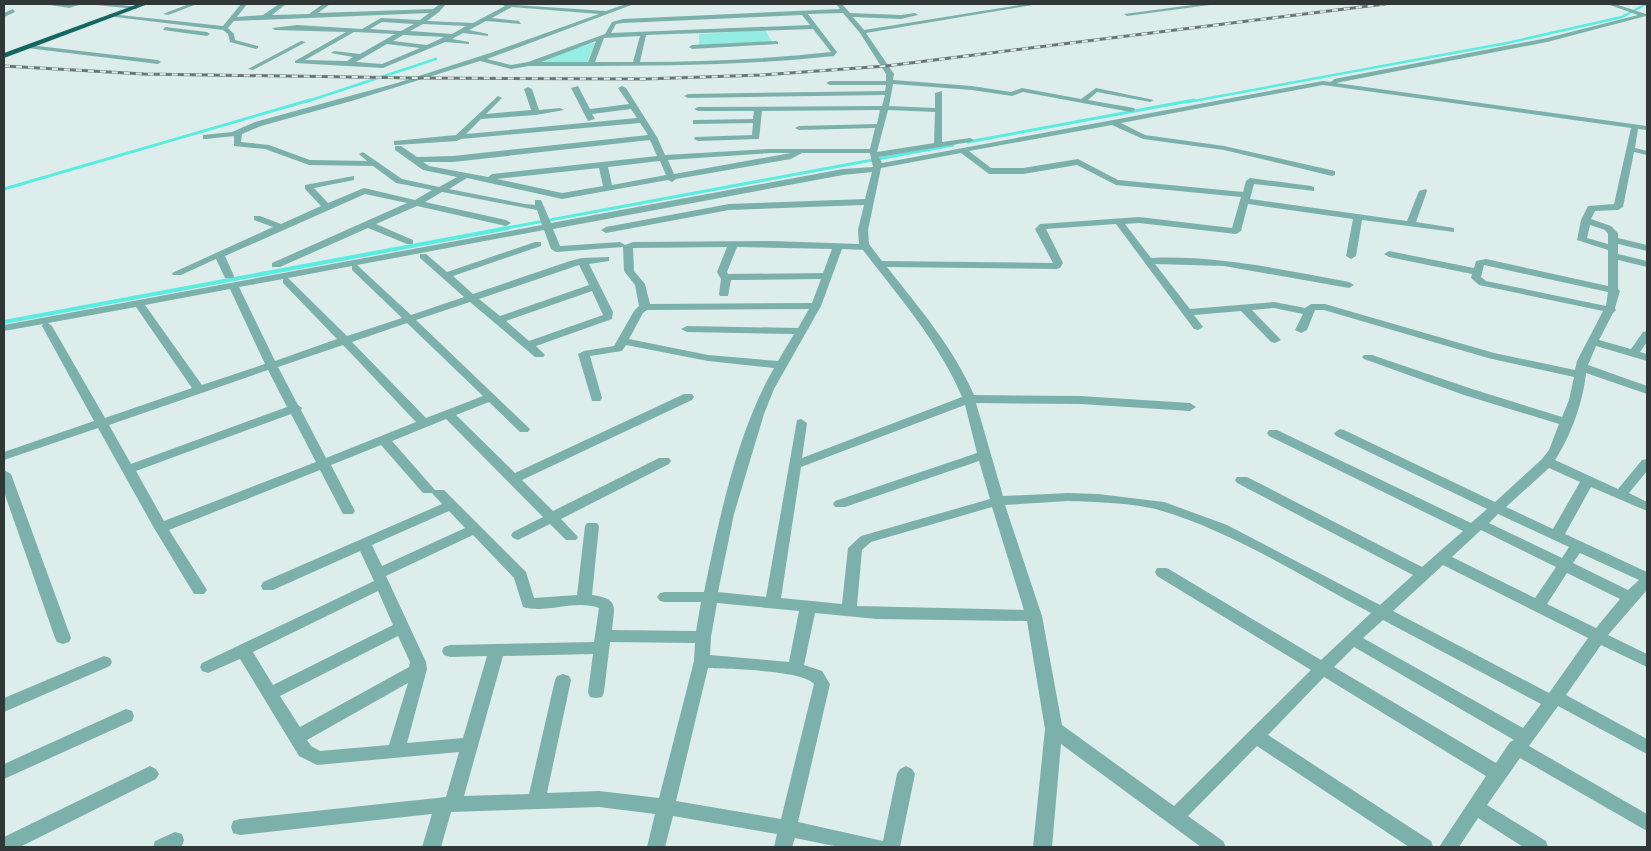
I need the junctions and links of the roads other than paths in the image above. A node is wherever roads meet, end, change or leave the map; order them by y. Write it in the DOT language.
graph roads {
  1 [pos="47,4"];
  2 [pos="79,4"];
  3 [pos="89,4"];
  4 [pos="194,4"];
  5 [pos="244,4"];
  6 [pos="283,4"];
  7 [pos="327,4"];
  8 [pos="366,4"];
  9 [pos="443,4"];
  10 [pos="498,4"];
  11 [pos="567,4"];
  12 [pos="630,4"];
  13 [pos="839,4"];
  14 [pos="1036,4"];
  15 [pos="1142,4"];
  16 [pos="1214,4"];
  17 [pos="1610,4"];
  18 [pos="140,5"];
  19 [pos="511,5"];
  20 [pos="1008,6"];
  21 [pos="1177,6"];
  22 [pos="556,8"];
  23 [pos="14,11"];
  24 [pos="437,11"];
  25 [pos="1152,11"];
  26 [pos="608,13"];
  27 [pos="804,13"];
  28 [pos="846,13"];
  29 [pos="166,14"];
  30 [pos="352,14"];
  31 [pos="922,14"];
  32 [pos="1127,14"];
  33 [pos="4,15"];
  34 [pos="1644,15"];
  35 [pos="110,16"];
  36 [pos="310,16"];
  37 [pos="264,17"];
  38 [pos="232,19"];
  39 [pos="486,19"];
  40 [pos="693,19"];
  41 [pos="98,21"];
  42 [pos="422,22"];
  43 [pos="519,23"];
  44 [pos="476,24"];
  45 [pos="815,27"];
  46 [pos="225,28"];
  47 [pos="274,28"];
  48 [pos="506,28"];
  49 [pos="767,29"];
  50 [pos="353,30"];
  51 [pos="362,30"];
  52 [pos="462,31"];
  53 [pos="564,31"];
  54 [pos="862,32"];
  55 [pos="404,33"];
  56 [pos="572,33"];
  57 [pos="692,33"];
  58 [pos="207,34"];
  59 [pos="486,35"];
  60 [pos="580,35"];
  61 [pos="643,35"];
  62 [pos="453,36"];
  63 [pos="602,37"];
  64 [pos="445,40"];
  65 [pos="537,40"];
  66 [pos="303,42"];
  67 [pos="386,42"];
  68 [pos="467,43"];
  69 [pos="776,43"];
  70 [pos="29,47"];
  71 [pos="256,47"];
  72 [pos="430,47"];
  73 [pos="692,47"];
  74 [pos="570,48"];
  75 [pos="510,49"];
  76 [pos="334,53"];
  77 [pos="526,53"];
  78 [pos="4,56"];
  79 [pos="361,56"];
  80 [pos="534,56"];
  81 [pos="480,58"];
  82 [pos="543,58"];
  83 [pos="785,59"];
  84 [pos="267,61"];
  85 [pos="158,62"];
  86 [pos="296,62"];
  87 [pos="348,63"];
  88 [pos="529,64"];
  89 [pos="687,64"];
  90 [pos="590,65"];
  91 [pos="636,65"];
  92 [pos="252,69"];
  93 [pos="830,82"];
  94 [pos="890,83"];
  95 [pos="1323,83"];
  96 [pos="575,88"];
  97 [pos="622,88"];
  98 [pos="528,89"];
  99 [pos="888,93"];
  100 [pos="939,93"];
  101 [pos="688,96"];
  102 [pos="498,98"];
  103 [pos="1150,100"];
  104 [pos="1081,102"];
  105 [pos="633,106"];
  106 [pos="758,108"];
  107 [pos="885,108"];
  108 [pos="698,109"];
  109 [pos="560,110"];
  110 [pos="939,110"];
  111 [pos="1131,110"];
  112 [pos="587,112"];
  113 [pos="536,113"];
  114 [pos="522,115"];
  115 [pos="480,117"];
  116 [pos="642,120"];
  117 [pos="757,121"];
  118 [pos="696,122"];
  119 [pos="1113,122"];
  120 [pos="594,125"];
  121 [pos="878,126"];
  122 [pos="1635,126"];
  123 [pos="798,128"];
  124 [pos="1647,128"];
  125 [pos="527,132"];
  126 [pos="238,133"];
  127 [pos="993,136"];
  128 [pos="206,137"];
  129 [pos="652,137"];
  130 [pos="457,139"];
  131 [pos="698,139"];
  132 [pos="446,140"];
  133 [pos="938,145"];
  134 [pos="1630,149"];
  135 [pos="962,150"];
  136 [pos="799,151"];
  137 [pos="1647,153"];
  138 [pos="363,154"];
  139 [pos="663,158"];
  140 [pos="445,159"];
  141 [pos="414,160"];
  142 [pos="875,160"];
  143 [pos="374,163"];
  144 [pos="603,164"];
  145 [pos="1332,173"];
  146 [pos="465,176"];
  147 [pos="478,178"];
  148 [pos="672,179"];
  149 [pos="514,185"];
  150 [pos="608,189"];
  151 [pos="1311,189"];
  152 [pos="441,190"];
  153 [pos="364,191"];
  154 [pos="1423,191"];
  155 [pos="1246,198"];
  156 [pos="491,200"];
  157 [pos="416,202"];
  158 [pos="869,202"];
  159 [pos="327,207"];
  160 [pos="642,210"];
  161 [pos="1358,216"];
  162 [pos="257,218"];
  163 [pos="649,222"];
  164 [pos="1119,222"];
  165 [pos="1586,222"];
  166 [pos="506,223"];
  167 [pos="1412,223"];
  168 [pos="368,224"];
  169 [pos="280,227"];
  170 [pos="548,228"];
  171 [pos="606,230"];
  172 [pos="1451,230"];
  173 [pos="410,242"];
  174 [pos="538,244"];
  175 [pos="733,244"];
  176 [pos="620,245"];
  177 [pos="838,246"];
  178 [pos="866,247"];
  179 [pos="1612,248"];
  180 [pos="1647,248"];
  181 [pos="219,254"];
  182 [pos="1389,254"];
  183 [pos="423,256"];
  184 [pos="1351,256"];
  185 [pos="605,259"];
  186 [pos="582,261"];
  187 [pos="1148,261"];
  188 [pos="878,264"];
  189 [pos="1647,264"];
  190 [pos="276,265"];
  191 [pos="356,268"];
  192 [pos="1478,272"];
  193 [pos="177,273"];
  194 [pos="447,275"];
  195 [pos="826,276"];
  196 [pos="725,277"];
  197 [pos="231,281"];
  198 [pos="287,281"];
  199 [pos="1350,285"];
  200 [pos="595,286"];
  201 [pos="1615,291"];
  202 [pos="724,294"];
  203 [pos="473,296"];
  204 [pos="816,306"];
  205 [pos="142,307"];
  206 [pos="645,307"];
  207 [pos="1244,308"];
  208 [pos="1611,310"];
  209 [pos="1187,312"];
  210 [pos="1308,312"];
  211 [pos="408,318"];
  212 [pos="500,320"];
  213 [pos="47,326"];
  214 [pos="1198,327"];
  215 [pos="4,328"];
  216 [pos="687,329"];
  217 [pos="1301,330"];
  218 [pos="801,331"];
  219 [pos="1647,334"];
  220 [pos="344,340"];
  221 [pos="1274,340"];
  222 [pos="623,341"];
  223 [pos="1595,342"];
  224 [pos="528,346"];
  225 [pos="1633,354"];
  226 [pos="539,355"];
  227 [pos="1368,358"];
  228 [pos="1647,358"];
  229 [pos="272,365"];
  230 [pos="781,365"];
  231 [pos="1581,371"];
  232 [pos="199,390"];
  233 [pos="1647,390"];
  234 [pos="491,397"];
  235 [pos="688,397"];
  236 [pos="596,398"];
  237 [pos="969,399"];
  238 [pos="1190,407"];
  239 [pos="296,408"];
  240 [pos="448,414"];
  241 [pos="102,422"];
  242 [pos="1567,422"];
  243 [pos="424,423"];
  244 [pos="802,423"];
  245 [pos="524,429"];
  246 [pos="1273,433"];
  247 [pos="1340,433"];
  248 [pos="383,438"];
  249 [pos="984,455"];
  250 [pos="4,456"];
  251 [pos="664,461"];
  252 [pos="1547,462"];
  253 [pos="1647,462"];
  254 [pos="322,463"];
  255 [pos="795,465"];
  256 [pos="130,470"];
  257 [pos="4,474"];
  258 [pos="514,479"];
  259 [pos="1242,480"];
  260 [pos="1588,480"];
  261 [pos="1620,495"];
  262 [pos="997,502"];
  263 [pos="840,504"];
  264 [pos="450,505"];
  265 [pos="1647,507"];
  266 [pos="1496,508"];
  267 [pos="348,511"];
  268 [pos="552,518"];
  269 [pos="592,526"];
  270 [pos="1475,526"];
  271 [pos="161,528"];
  272 [pos="474,529"];
  273 [pos="518,535"];
  274 [pos="570,537"];
  275 [pos="1556,537"];
  276 [pos="364,543"];
  277 [pos="1577,546"];
  278 [pos="1442,558"];
  279 [pos="1564,565"];
  280 [pos="1162,572"];
  281 [pos="1424,574"];
  282 [pos="380,578"];
  283 [pos="1647,582"];
  284 [pos="268,586"];
  285 [pos="199,590"];
  286 [pos="665,597"];
  287 [pos="710,597"];
  288 [pos="1632,598"];
  289 [pos="584,601"];
  290 [pos="773,603"];
  291 [pos="808,606"];
  292 [pos="1538,606"];
  293 [pos="849,611"];
  294 [pos="1383,612"];
  295 [pos="1034,616"];
  296 [pos="402,626"];
  297 [pos="1598,636"];
  298 [pos="703,637"];
  299 [pos="63,638"];
  300 [pos="1352,639"];
  301 [pos="604,642"];
  302 [pos="243,650"];
  303 [pos="497,650"];
  304 [pos="450,651"];
  305 [pos="702,660"];
  306 [pos="1647,661"];
  307 [pos="104,662"];
  308 [pos="208,667"];
  309 [pos="419,669"];
  310 [pos="1323,669"];
  311 [pos="795,670"];
  312 [pos="564,680"];
  313 [pos="596,692"];
  314 [pos="270,694"];
  315 [pos="1554,699"];
  316 [pos="4,705"];
  317 [pos="126,716"];
  318 [pos="1054,729"];
  319 [pos="296,737"];
  320 [pos="1257,737"];
  321 [pos="1520,742"];
  322 [pos="471,744"];
  323 [pos="1647,747"];
  324 [pos="395,752"];
  325 [pos="4,772"];
  326 [pos="1497,773"];
  327 [pos="150,774"];
  328 [pos="906,774"];
  329 [pos="536,802"];
  330 [pos="449,804"];
  331 [pos="664,807"];
  332 [pos="1475,807"];
  333 [pos="1176,816"];
  334 [pos="1647,823"];
  335 [pos="240,827"];
  336 [pos="788,828"];
  337 [pos="4,846"];
  338 [pos="432,847"];
  339 [pos="656,847"];
  340 [pos="783,847"];
  341 [pos="877,847"];
  342 [pos="891,847"];
  343 [pos="1042,847"];
  344 [pos="1216,847"];
  345 [pos="1424,847"];
  346 [pos="1448,847"];
  347 [pos="1539,847"];
  1 -- 2 [label="street"];
  3 -- 18 [label="street"];
  4 -- 29 [label="street"];
  5 -- 38 [label="street"];
  6 -- 37 [label="street"];
  7 -- 36 [label="street"];
  8 -- 30 [label="street"];
  9 -- 24 [label="street"];
  10 -- 19 [label="street"];
  11 -- 22 [label="street"];
  12 -- 26 [label="street"];
  13 -- 28 [label="street"];
  14 -- 20 [label="street"];
  15 -- 25 [label="street"];
  16 -- 21 [label="street"];
  17 -- 34 [label="street"];
  18 -- 35 [label="highway"];
  19 -- 22 [label="street"];
  19 -- 39 [label="street"];
  20 -- 54 [label="street"];
  21 -- 25 [label="street"];
  22 -- 26 [label="street"];
  23 -- 33 [label="street"];
  24 -- 30 [label="street"];
  24 -- 42 [label="street"];
  25 -- 32 [label="street"];
  26 -- 53 [label="street"];
  27 -- 28 [label="street"];
  27 -- 40 [label="street"];
  27 -- 45 [label="street"];
  28 -- 31 [label="street"];
  28 -- 54 [label="street"];
  30 -- 36 [label="street"];
  34 -- 95 [label="street"];
  35 -- 41 [label="highway"];
  35 -- 46 [label="street"];
  36 -- 37 [label="street"];
  37 -- 38 [label="street"];
  38 -- 46 [label="street"];
  39 -- 43 [label="street"];
  39 -- 44 [label="street"];
  40 -- 57 [label="street"];
  40 -- 63 [label="street"];
  41 -- 58 [label="street"];
  41 -- 70 [label="highway"];
  42 -- 44 [label="street"];
  42 -- 51 [label="street"];
  42 -- 55 [label="street"];
  44 -- 48 [label="street"];
  44 -- 52 [label="street"];
  45 -- 49 [label="street"];
  45 -- 83 [label="street"];
  46 -- 71 [label="street"];
  47 -- 50 [label="street"];
  49 -- 57 [label="street"];
  49 -- 69 [label="street"];
  50 -- 51 [label="street"];
  50 -- 86 [label="street"];
  51 -- 55 [label="street"];
  52 -- 59 [label="street"];
  52 -- 62 [label="street"];
  53 -- 56 [label="street"];
  53 -- 65 [label="street"];
  54 -- 94 [label="street"];
  55 -- 62 [label="street"];
  55 -- 67 [label="street"];
  57 -- 61 [label="street"];
  57 -- 73 [label="street"];
  60 -- 63 [label="street"];
  61 -- 63 [label="street"];
  61 -- 91 [label="street"];
  62 -- 64 [label="street"];
  63 -- 74 [label="street"];
  63 -- 90 [label="street"];
  64 -- 68 [label="street"];
  64 -- 72 [label="street"];
  65 -- 74 [label="street"];
  65 -- 75 [label="street"];
  66 -- 84 [label="street"];
  67 -- 72 [label="street"];
  67 -- 79 [label="street"];
  69 -- 73 [label="street"];
  69 -- 83 [label="street"];
  70 -- 78 [label="highway"];
  70 -- 85 [label="street"];
  72 -- 87 [label="street"];
  73 -- 89 [label="street"];
  74 -- 82 [label="street"];
  75 -- 77 [label="street"];
  75 -- 81 [label="street"];
  76 -- 79 [label="street"];
  79 -- 87 [label="street"];
  80 -- 82 [label="street"];
  81 -- 88 [label="street"];
  81 -- 126 [label="street"];
  82 -- 88 [label="street"];
  83 -- 89 [label="street"];
  84 -- 86 [label="street"];
  84 -- 92 [label="street"];
  86 -- 87 [label="street"];
  88 -- 90 [label="street"];
  89 -- 91 [label="street"];
  90 -- 91 [label="street"];
  93 -- 94 [label="street"];
  94 -- 99 [label="street"];
  94 -- 104 [label="street"];
  95 -- 119 [label="street"];
  95 -- 122 [label="street"];
  96 -- 112 [label="street"];
  97 -- 105 [label="street"];
  98 -- 113 [label="street"];
  99 -- 101 [label="street"];
  99 -- 107 [label="street"];
  100 -- 110 [label="street"];
  102 -- 115 [label="street"];
  103 -- 104 [label="street"];
  104 -- 111 [label="street"];
  105 -- 112 [label="street"];
  105 -- 116 [label="street"];
  106 -- 107 [label="street"];
  106 -- 108 [label="street"];
  106 -- 117 [label="street"];
  107 -- 110 [label="street"];
  107 -- 121 [label="street"];
  109 -- 113 [label="street"];
  110 -- 133 [label="street"];
  112 -- 120 [label="street"];
  113 -- 114 [label="street"];
  114 -- 115 [label="street"];
  114 -- 125 [label="street"];
  115 -- 130 [label="street"];
  116 -- 120 [label="street"];
  116 -- 129 [label="street"];
  117 -- 118 [label="street"];
  117 -- 131 [label="street"];
  119 -- 135 [label="street"];
  119 -- 145 [label="street"];
  120 -- 125 [label="street"];
  121 -- 123 [label="street"];
  121 -- 142 [label="street"];
  122 -- 124 [label="street"];
  122 -- 134 [label="street"];
  125 -- 130 [label="street"];
  126 -- 128 [label="street"];
  126 -- 143 [label="street"];
  127 -- 133 [label="street"];
  129 -- 139 [label="street"];
  129 -- 140 [label="street"];
  130 -- 132 [label="street"];
  132 -- 140 [label="street"];
  132 -- 141 [label="street"];
  133 -- 142 [label="street"];
  134 -- 137 [label="street"];
  134 -- 165 [label="street"];
  135 -- 142 [label="street"];
  135 -- 155 [label="street"];
  136 -- 139 [label="street"];
  136 -- 142 [label="street"];
  136 -- 148 [label="street"];
  138 -- 143 [label="street"];
  139 -- 144 [label="street"];
  139 -- 148 [label="street"];
  140 -- 141 [label="street"];
  141 -- 146 [label="street"];
  142 -- 158 [label="street"];
  142 -- 160 [label="street"];
  143 -- 152 [label="street"];
  144 -- 147 [label="street"];
  144 -- 150 [label="street"];
  146 -- 147 [label="street"];
  146 -- 152 [label="street"];
  147 -- 149 [label="street"];
  148 -- 150 [label="street"];
  149 -- 150 [label="street"];
  149 -- 156 [label="street"];
  151 -- 155 [label="street"];
  152 -- 156 [label="street"];
  152 -- 157 [label="street"];
  153 -- 157 [label="street"];
  153 -- 159 [label="street"];
  153 -- 159 [label="street"];
  154 -- 167 [label="street"];
  155 -- 161 [label="street"];
  155 -- 164 [label="street"];
  156 -- 170 [label="street"];
  157 -- 166 [label="street"];
  157 -- 168 [label="street"];
  158 -- 163 [label="street"];
  158 -- 178 [label="street"];
  159 -- 169 [label="street"];
  160 -- 163 [label="street"];
  160 -- 170 [label="street"];
  161 -- 167 [label="street"];
  161 -- 184 [label="street"];
  162 -- 169 [label="street"];
  163 -- 171 [label="street"];
  164 -- 187 [label="street"];
  164 -- 188 [label="street"];
  165 -- 179 [label="street"];
  165 -- 179 [label="street"];
  167 -- 172 [label="street"];
  168 -- 173 [label="street"];
  168 -- 190 [label="street"];
  169 -- 181 [label="street"];
  170 -- 176 [label="street"];
  170 -- 197 [label="street"];
  174 -- 194 [label="street"];
  175 -- 177 [label="street"];
  175 -- 196 [label="street"];
  175 -- 206 [label="street"];
  177 -- 178 [label="street"];
  177 -- 195 [label="street"];
  178 -- 188 [label="street"];
  179 -- 180 [label="street"];
  179 -- 189 [label="street"];
  179 -- 201 [label="street"];
  181 -- 193 [label="street"];
  181 -- 197 [label="street"];
  182 -- 192 [label="street"];
  183 -- 194 [label="street"];
  185 -- 186 [label="street"];
  186 -- 200 [label="street"];
  186 -- 203 [label="street"];
  187 -- 199 [label="street"];
  187 -- 209 [label="street"];
  188 -- 237 [label="street"];
  191 -- 211 [label="street"];
  192 -- 201 [label="street"];
  192 -- 208 [label="street"];
  194 -- 203 [label="street"];
  195 -- 196 [label="street"];
  195 -- 204 [label="street"];
  196 -- 202 [label="street"];
  197 -- 215 [label="street"];
  197 -- 229 [label="street"];
  198 -- 220 [label="street"];
  200 -- 212 [label="street"];
  200 -- 224 [label="street"];
  201 -- 208 [label="street"];
  203 -- 211 [label="street"];
  203 -- 212 [label="street"];
  204 -- 206 [label="street"];
  204 -- 218 [label="street"];
  205 -- 232 [label="street"];
  206 -- 222 [label="street"];
  207 -- 209 [label="street"];
  207 -- 210 [label="street"];
  207 -- 221 [label="street"];
  208 -- 223 [label="street"];
  209 -- 214 [label="street"];
  210 -- 217 [label="street"];
  210 -- 231 [label="street"];
  211 -- 220 [label="street"];
  211 -- 234 [label="street"];
  212 -- 224 [label="street"];
  213 -- 241 [label="street"];
  216 -- 218 [label="street"];
  218 -- 230 [label="street"];
  219 -- 225 [label="street"];
  220 -- 229 [label="street"];
  220 -- 243 [label="street"];
  222 -- 230 [label="street"];
  222 -- 236 [label="street"];
  223 -- 225 [label="street"];
  223 -- 231 [label="street"];
  224 -- 226 [label="street"];
  225 -- 228 [label="street"];
  227 -- 242 [label="street"];
  229 -- 232 [label="street"];
  229 -- 239 [label="street"];
  230 -- 287 [label="street"];
  231 -- 233 [label="street"];
  231 -- 242 [label="street"];
  232 -- 241 [label="street"];
  234 -- 240 [label="street"];
  234 -- 245 [label="street"];
  235 -- 258 [label="street"];
  237 -- 238 [label="street"];
  237 -- 249 [label="street"];
  237 -- 255 [label="street"];
  239 -- 254 [label="street"];
  239 -- 256 [label="street"];
  240 -- 243 [label="street"];
  240 -- 258 [label="street"];
  241 -- 250 [label="street"];
  241 -- 256 [label="street"];
  242 -- 252 [label="street"];
  243 -- 248 [label="street"];
  244 -- 255 [label="street"];
  246 -- 270 [label="street"];
  247 -- 266 [label="street"];
  248 -- 254 [label="street"];
  248 -- 264 [label="street"];
  249 -- 262 [label="street"];
  249 -- 263 [label="street"];
  251 -- 268 [label="street"];
  252 -- 260 [label="street"];
  252 -- 266 [label="street"];
  253 -- 261 [label="street"];
  254 -- 267 [label="street"];
  254 -- 271 [label="street"];
  255 -- 290 [label="street"];
  256 -- 271 [label="street"];
  257 -- 299 [label="street"];
  258 -- 268 [label="street"];
  259 -- 281 [label="street"];
  260 -- 261 [label="street"];
  260 -- 275 [label="street"];
  261 -- 265 [label="street"];
  262 -- 293 [label="street"];
  262 -- 294 [label="street"];
  262 -- 295 [label="street"];
  264 -- 272 [label="street"];
  264 -- 276 [label="street"];
  266 -- 270 [label="street"];
  266 -- 275 [label="street"];
  268 -- 273 [label="street"];
  268 -- 274 [label="street"];
  269 -- 289 [label="street"];
  270 -- 278 [label="street"];
  270 -- 279 [label="street"];
  271 -- 285 [label="street"];
  272 -- 282 [label="street"];
  272 -- 289 [label="street"];
  275 -- 277 [label="street"];
  276 -- 282 [label="street"];
  276 -- 284 [label="street"];
  277 -- 279 [label="street"];
  277 -- 283 [label="street"];
  278 -- 281 [label="street"];
  278 -- 292 [label="street"];
  279 -- 288 [label="street"];
  279 -- 292 [label="street"];
  280 -- 310 [label="street"];
  281 -- 294 [label="street"];
  282 -- 296 [label="street"];
  282 -- 302 [label="street"];
  283 -- 288 [label="street"];
  286 -- 287 [label="street"];
  287 -- 290 [label="street"];
  287 -- 298 [label="street"];
  288 -- 297 [label="street"];
  289 -- 301 [label="street"];
  290 -- 291 [label="street"];
  291 -- 293 [label="street"];
  291 -- 311 [label="street"];
  292 -- 297 [label="street"];
  293 -- 295 [label="street"];
  294 -- 300 [label="street"];
  294 -- 315 [label="street"];
  295 -- 318 [label="street"];
  296 -- 309 [label="street"];
  296 -- 314 [label="street"];
  297 -- 306 [label="street"];
  297 -- 315 [label="street"];
  298 -- 301 [label="street"];
  298 -- 305 [label="street"];
  300 -- 310 [label="street"];
  300 -- 321 [label="street"];
  301 -- 303 [label="street"];
  301 -- 313 [label="street"];
  302 -- 308 [label="street"];
  302 -- 314 [label="street"];
  303 -- 304 [label="street"];
  303 -- 322 [label="street"];
  305 -- 311 [label="street"];
  305 -- 331 [label="street"];
  307 -- 316 [label="street"];
  309 -- 319 [label="street"];
  309 -- 324 [label="street"];
  310 -- 320 [label="street"];
  310 -- 326 [label="street"];
  311 -- 336 [label="street"];
  312 -- 329 [label="street"];
  314 -- 319 [label="street"];
  315 -- 321 [label="street"];
  315 -- 323 [label="street"];
  317 -- 325 [label="street"];
  318 -- 333 [label="street"];
  318 -- 343 [label="street"];
  319 -- 324 [label="street"];
  320 -- 333 [label="street"];
  320 -- 345 [label="street"];
  321 -- 326 [label="street"];
  321 -- 334 [label="street"];
  322 -- 324 [label="street"];
  322 -- 330 [label="street"];
  326 -- 332 [label="street"];
  327 -- 337 [label="street"];
  328 -- 342 [label="street"];
  329 -- 330 [label="street"];
  329 -- 331 [label="street"];
  330 -- 335 [label="street"];
  330 -- 338 [label="street"];
  331 -- 336 [label="street"];
  331 -- 339 [label="street"];
  332 -- 346 [label="street"];
  332 -- 347 [label="street"];
  333 -- 344 [label="street"];
  336 -- 340 [label="street"];
  336 -- 341 [label="street"];
}
